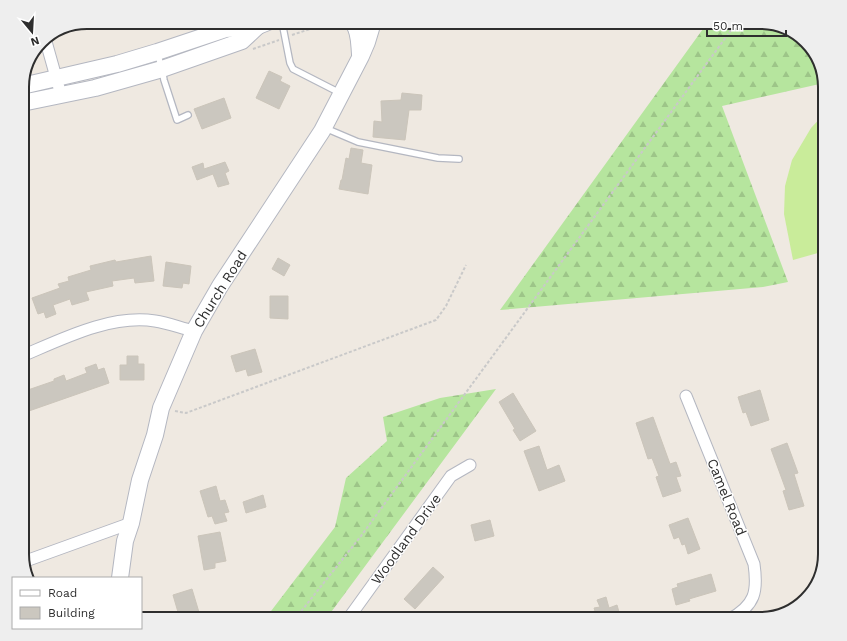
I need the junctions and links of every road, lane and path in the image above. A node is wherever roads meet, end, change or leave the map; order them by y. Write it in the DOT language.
graph roads {
  1 [pos="226,29"];
  2 [pos="257,29"];
  3 [pos="283,29"];
  4 [pos="356,29"];
  5 [pos="371,29"];
  6 [pos="732,29"];
  7 [pos="49,52"];
  8 [pos="157,52"];
  9 [pos="361,56"];
  10 [pos="162,69"];
  11 [pos="56,78"];
  12 [pos="29,84"];
  13 [pos="340,94"];
  14 [pos="61,95"];
  15 [pos="29,102"];
  16 [pos="188,115"];
  17 [pos="324,128"];
  18 [pos="459,159"];
  19 [pos="466,265"];
  20 [pos="194,331"];
  21 [pos="29,353"];
  22 [pos="686,396"];
  23 [pos="161,408"];
  24 [pos="470,465"];
  25 [pos="131,523"];
  26 [pos="29,560"];
  27 [pos="120,577"];
  28 [pos="301,612"];
  29 [pos="353,612"];
  30 [pos="742,612"];
  1 -- 8 [label="street"];
  2 -- 10 [label="street"];
  3 -- 13 [label="lane"];
  4 -- 9 [label="street"];
  5 -- 9 [label="street, Church Road"];
  6 -- 28 [label="path"];
  7 -- 11 [label="street"];
  8 -- 10 [label="lane"];
  8 -- 11 [label="street"];
  9 -- 13 [label="street, Church Road"];
  10 -- 14 [label="street"];
  10 -- 16 [label="lane"];
  11 -- 12 [label="street"];
  11 -- 14 [label="street"];
  13 -- 17 [label="street, Church Road"];
  14 -- 15 [label="street"];
  17 -- 18 [label="lane"];
  17 -- 20 [label="street, Church Road"];
  19 -- 23 [label="path"];
  20 -- 21 [label="street"];
  20 -- 23 [label="street, Church Road"];
  22 -- 30 [label="street, Camel Road"];
  23 -- 25 [label="street, Church Road"];
  24 -- 29 [label="street, Woodland Drive"];
  25 -- 26 [label="street"];
  25 -- 27 [label="street, Church Road"];
}
